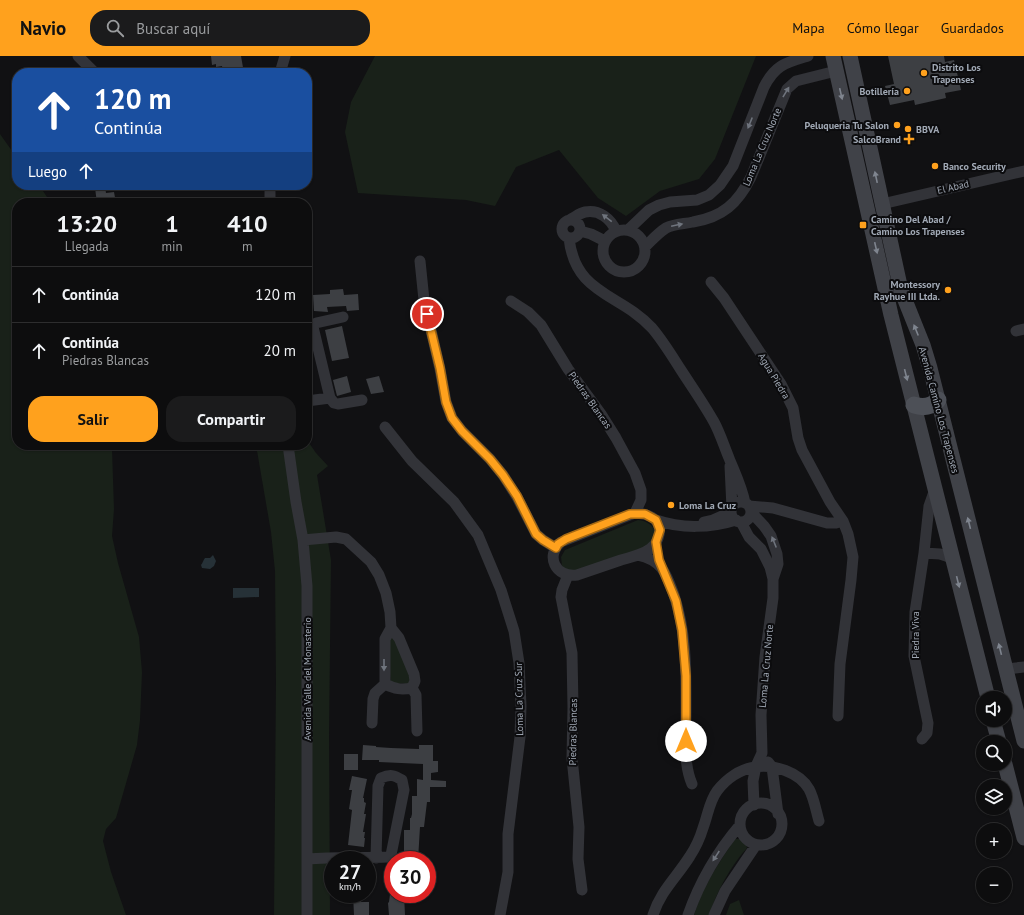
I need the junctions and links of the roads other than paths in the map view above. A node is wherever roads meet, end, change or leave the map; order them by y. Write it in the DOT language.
graph roads {
  1 [pos="78,56"];
  2 [pos="285,56"];
  3 [pos="808,56"];
  4 [pos="833,56"];
  5 [pos="850,56"];
  6 [pos="90,68"];
  7 [pos="281,68"];
  8 [pos="836,71"];
  9 [pos="1024,171"];
  10 [pos="882,204"];
  11 [pos="571,219"];
  12 [pos="628,230"];
  13 [pos="580,231"];
  14 [pos="616,231"];
  15 [pos="569,238"];
  16 [pos="605,241"];
  17 [pos="645,247"];
  18 [pos="420,260"];
  19 [pos="712,282"];
  20 [pos="511,301"];
  21 [pos="343,317"];
  22 [pos="330,398"];
  23 [pos="312,400"];
  24 [pos="362,400"];
  25 [pos="938,400"];
  26 [pos="914,405"];
  27 [pos="385,427"];
  28 [pos="289,450"];
  29 [pos="730,459"];
  30 [pos="935,488"];
  31 [pos="641,490"];
  32 [pos="748,507"];
  33 [pos="634,513"];
  34 [pos="735,516"];
  35 [pos="655,519"];
  36 [pos="843,520"];
  37 [pos="681,526"];
  38 [pos="658,539"];
  39 [pos="303,540"];
  40 [pos="556,548"];
  41 [pos="924,553"];
  42 [pos="638,555"];
  43 [pos="952,558"];
  44 [pos="662,567"];
  45 [pos="568,575"];
  46 [pos="773,579"];
  47 [pos="391,628"];
  48 [pos="1024,667"];
  49 [pos="1006,669"];
  50 [pos="385,684"];
  51 [pos="412,688"];
  52 [pos="986,691"];
  53 [pos="838,716"];
  54 [pos="372,722"];
  55 [pos="417,731"];
  56 [pos="922,739"];
  57 [pos="1024,741"];
  58 [pos="762,753"];
  59 [pos="756,766"];
  60 [pos="772,767"];
  61 [pos="1007,771"];
  62 [pos="692,784"];
  63 [pos="754,805"];
  64 [pos="778,814"];
  65 [pos="820,821"];
  66 [pos="740,825"];
  67 [pos="1024,838"];
  68 [pos="756,845"];
  69 [pos="324,858"];
  70 [pos="376,858"];
  71 [pos="307,859"];
  72 [pos="582,890"];
  73 [pos="307,915"];
  74 [pos="500,915"];
  75 [pos="653,915"];
  76 [pos="688,915"];
  77 [pos="714,915"];
  1 -- 6 [label="street"];
  2 -- 7 [label="street"];
  3 -- 12 [label="street, Loma La Cruz Norte, one-way"];
  4 -- 8 [label="main road"];
  10 -- 5 [label="main road, Avenida Camino Los Trapenses, one-way"];
  17 -- 8 [label="street, Loma La Cruz Norte, one-way"];
  8 -- 26 [label="main road, one-way"];
  9 -- 10 [label="street, El Abad"];
  25 -- 10 [label="main road, Avenida Camino Los Trapenses, one-way"];
  11 -- 13 [label="street"];
  14 -- 11 [label="street, one-way"];
  11 -- 15 [label="street"];
  12 -- 14 [label="street"];
  12 -- 17 [label="street"];
  13 -- 15 [label="street"];
  13 -- 16 [label="street"];
  14 -- 16 [label="street"];
  15 -- 29 [label="street, Loma La Cruz Norte"];
  16 -- 17 [label="street"];
  18 -- 40 [label="street"];
  19 -- 36 [label="street, Agua Piedra"];
  20 -- 31 [label="street, Piedras Blancas"];
  21 -- 22 [label="street"];
  22 -- 23 [label="street"];
  22 -- 24 [label="street"];
  25 -- 26 [label="main road"];
  49 -- 25 [label="main road, Avenida Camino Los Trapenses, one-way"];
  26 -- 30 [label="main road"];
  27 -- 74 [label="street, Loma La Cruz Sur"];
  28 -- 39 [label="street, Avenida Valle del Monasterio"];
  29 -- 32 [label="street, Loma La Cruz Norte"];
  29 -- 34 [label="street, Loma La Cruz Norte"];
  30 -- 41 [label="street, Piedra Viva"];
  30 -- 43 [label="main road"];
  31 -- 33 [label="street"];
  31 -- 35 [label="street, Piedras Blancas"];
  32 -- 34 [label="street"];
  32 -- 34 [label="street"];
  32 -- 36 [label="street"];
  46 -- 32 [label="street, Loma La Cruz Norte, one-way"];
  33 -- 35 [label="street"];
  33 -- 40 [label="street"];
  34 -- 37 [label="street"];
  34 -- 46 [label="street, Loma La Cruz Norte"];
  35 -- 37 [label="street"];
  35 -- 38 [label="street"];
  36 -- 53 [label="street, Agua Piedra"];
  37 -- 38 [label="street"];
  38 -- 42 [label="street"];
  38 -- 44 [label="street"];
  39 -- 47 [label="street"];
  39 -- 71 [label="street, Avenida Valle del Monasterio"];
  40 -- 45 [label="street"];
  41 -- 43 [label="street"];
  41 -- 56 [label="street, Piedra Viva"];
  42 -- 44 [label="street"];
  42 -- 45 [label="street"];
  43 -- 52 [label="main road, one-way"];
  44 -- 62 [label="street"];
  45 -- 72 [label="street, Piedras Blancas"];
  46 -- 58 [label="street, Loma La Cruz Norte"];
  47 -- 50 [label="street, one-way"];
  47 -- 51 [label="street"];
  48 -- 49 [label="street"];
  49 -- 57 [label="main road, Avenida Camino Los Trapenses"];
  50 -- 51 [label="street"];
  50 -- 54 [label="street"];
  51 -- 55 [label="street"];
  58 -- 59 [label="street, Loma La Cruz Norte"];
  58 -- 60 [label="street"];
  59 -- 60 [label="street"];
  59 -- 63 [label="street, Loma La Cruz Norte"];
  59 -- 75 [label="street"];
  60 -- 64 [label="street"];
  60 -- 65 [label="street"];
  61 -- 67 [label="main road"];
  63 -- 64 [label="street"];
  63 -- 66 [label="street"];
  64 -- 68 [label="street"];
  66 -- 68 [label="street"];
  66 -- 76 [label="street, one-way"];
  68 -- 77 [label="street"];
  69 -- 71 [label="street"];
  70 -- 70 [label="street"];
  71 -- 73 [label="street, Avenida Valle del Monasterio"];
}
